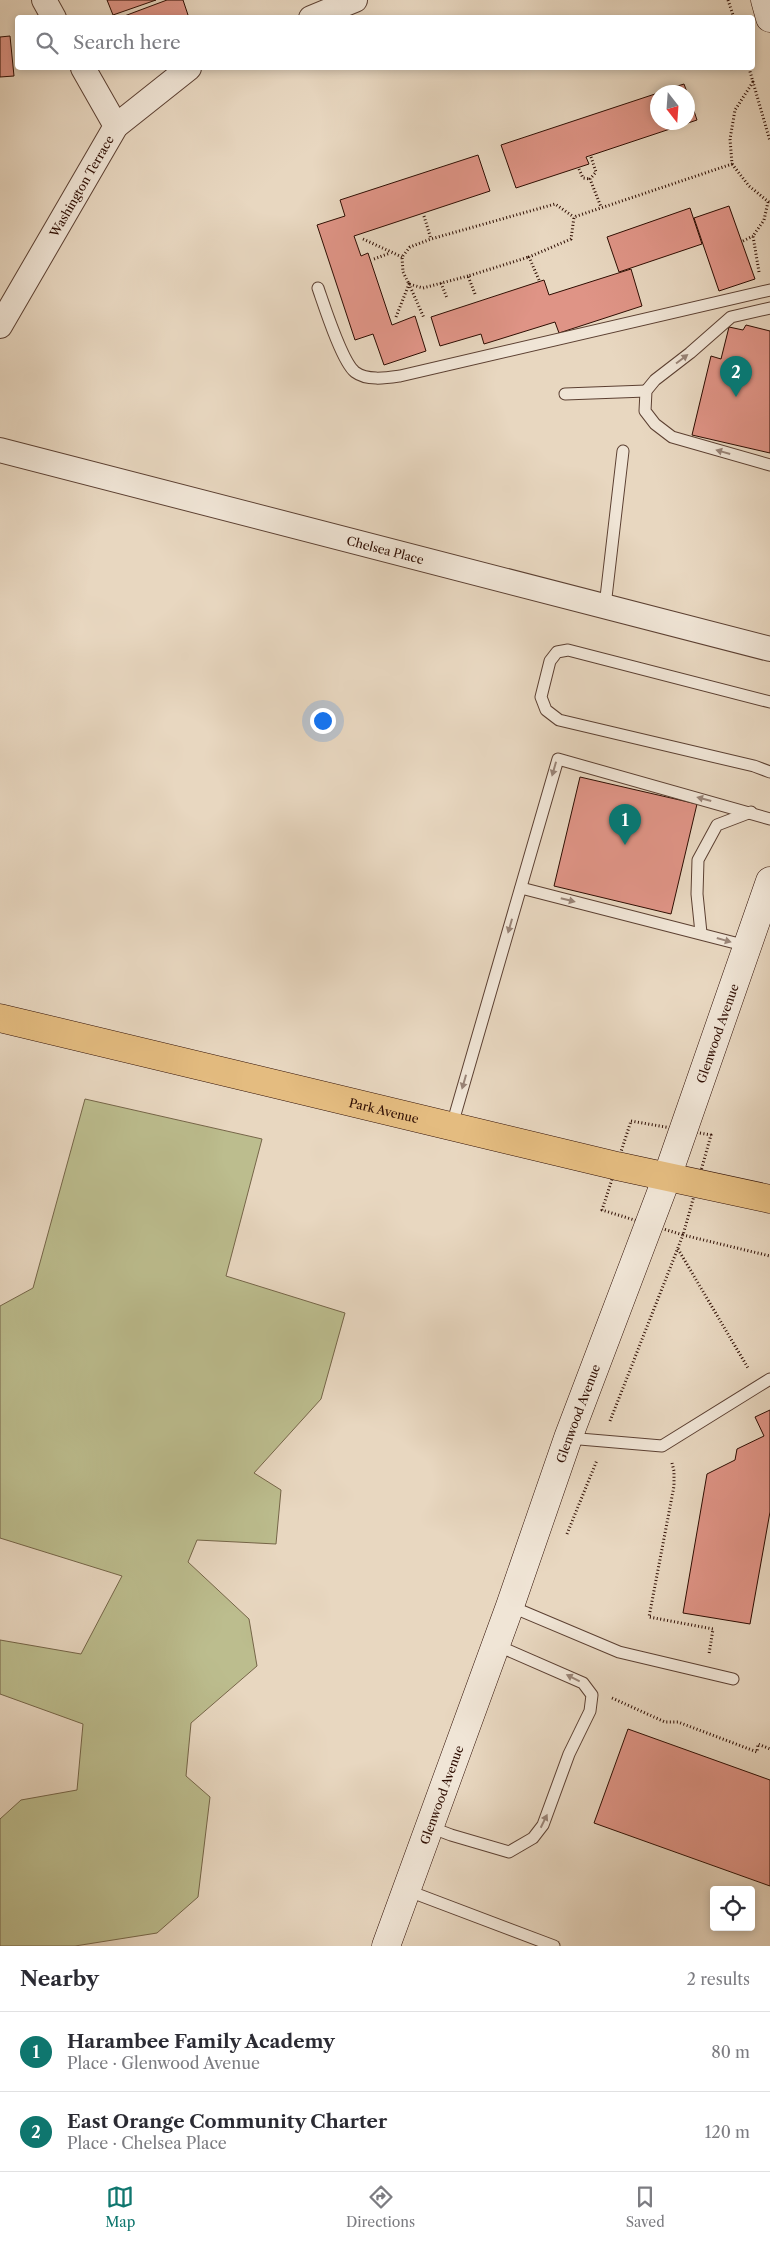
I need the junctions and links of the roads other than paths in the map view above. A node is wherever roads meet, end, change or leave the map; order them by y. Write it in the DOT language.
graph roads {
  1 [pos="44,0"];
  2 [pos="355,0"];
  3 [pos="765,0"];
  4 [pos="317,10"];
  5 [pos="52,15"];
  6 [pos="770,18"];
  7 [pos="84,70"];
  8 [pos="186,70"];
  9 [pos="116,126"];
  10 [pos="318,288"];
  11 [pos="770,290"];
  12 [pos="770,308"];
  13 [pos="0,326"];
  14 [pos="646,391"];
  15 [pos="565,394"];
  16 [pos="0,450"];
  17 [pos="623,451"];
  18 [pos="770,465"];
  19 [pos="605,606"];
  20 [pos="770,649"];
  21 [pos="770,702"];
  22 [pos="770,772"];
  23 [pos="751,812"];
  24 [pos="770,819"];
  25 [pos="770,881"];
  26 [pos="521,888"];
  27 [pos="701,933"];
  28 [pos="747,946"];
  29 [pos="0,1018"];
  30 [pos="452,1125"];
  31 [pos="667,1177"];
  32 [pos="770,1200"];
  33 [pos="770,1379"];
  34 [pos="568,1438"];
  35 [pos="510,1606"];
  36 [pos="496,1645"];
  37 [pos="733,1679"];
  38 [pos="430,1827"];
  39 [pos="406,1890"];
  40 [pos="386,1946"];
  41 [pos="554,1946"];
  1 -- 5 [label="street"];
  2 -- 4 [label="street"];
  3 -- 6 [label="street"];
  7 -- 9 [label="street"];
  8 -- 9 [label="street, Washington Terrace"];
  9 -- 13 [label="street, Washington Terrace"];
  10 -- 11 [label="lane"];
  14 -- 12 [label="lane, one-way"];
  14 -- 15 [label="lane"];
  18 -- 14 [label="lane, one-way"];
  16 -- 19 [label="street, Chelsea Place"];
  17 -- 19 [label="lane"];
  19 -- 20 [label="street, Chelsea Place"];
  21 -- 22 [label="lane"];
  23 -- 24 [label="lane"];
  23 -- 26 [label="lane, one-way"];
  23 -- 27 [label="lane"];
  25 -- 28 [label="street, Glenwood Avenue"];
  26 -- 27 [label="lane, one-way"];
  26 -- 30 [label="lane, one-way"];
  27 -- 28 [label="lane, one-way"];
  28 -- 31 [label="street, Glenwood Avenue"];
  29 -- 30 [label="main road, Park Avenue"];
  30 -- 31 [label="main road, Park Avenue"];
  31 -- 32 [label="main road, Park Avenue"];
  31 -- 34 [label="street, Glenwood Avenue"];
  33 -- 34 [label="lane"];
  34 -- 35 [label="street, Glenwood Avenue"];
  35 -- 36 [label="street, Glenwood Avenue"];
  35 -- 37 [label="lane"];
  36 -- 38 [label="street, Glenwood Avenue"];
  38 -- 36 [label="lane, one-way"];
  38 -- 39 [label="street, Glenwood Avenue"];
  39 -- 40 [label="street, Glenwood Avenue"];
  39 -- 41 [label="lane"];
}
